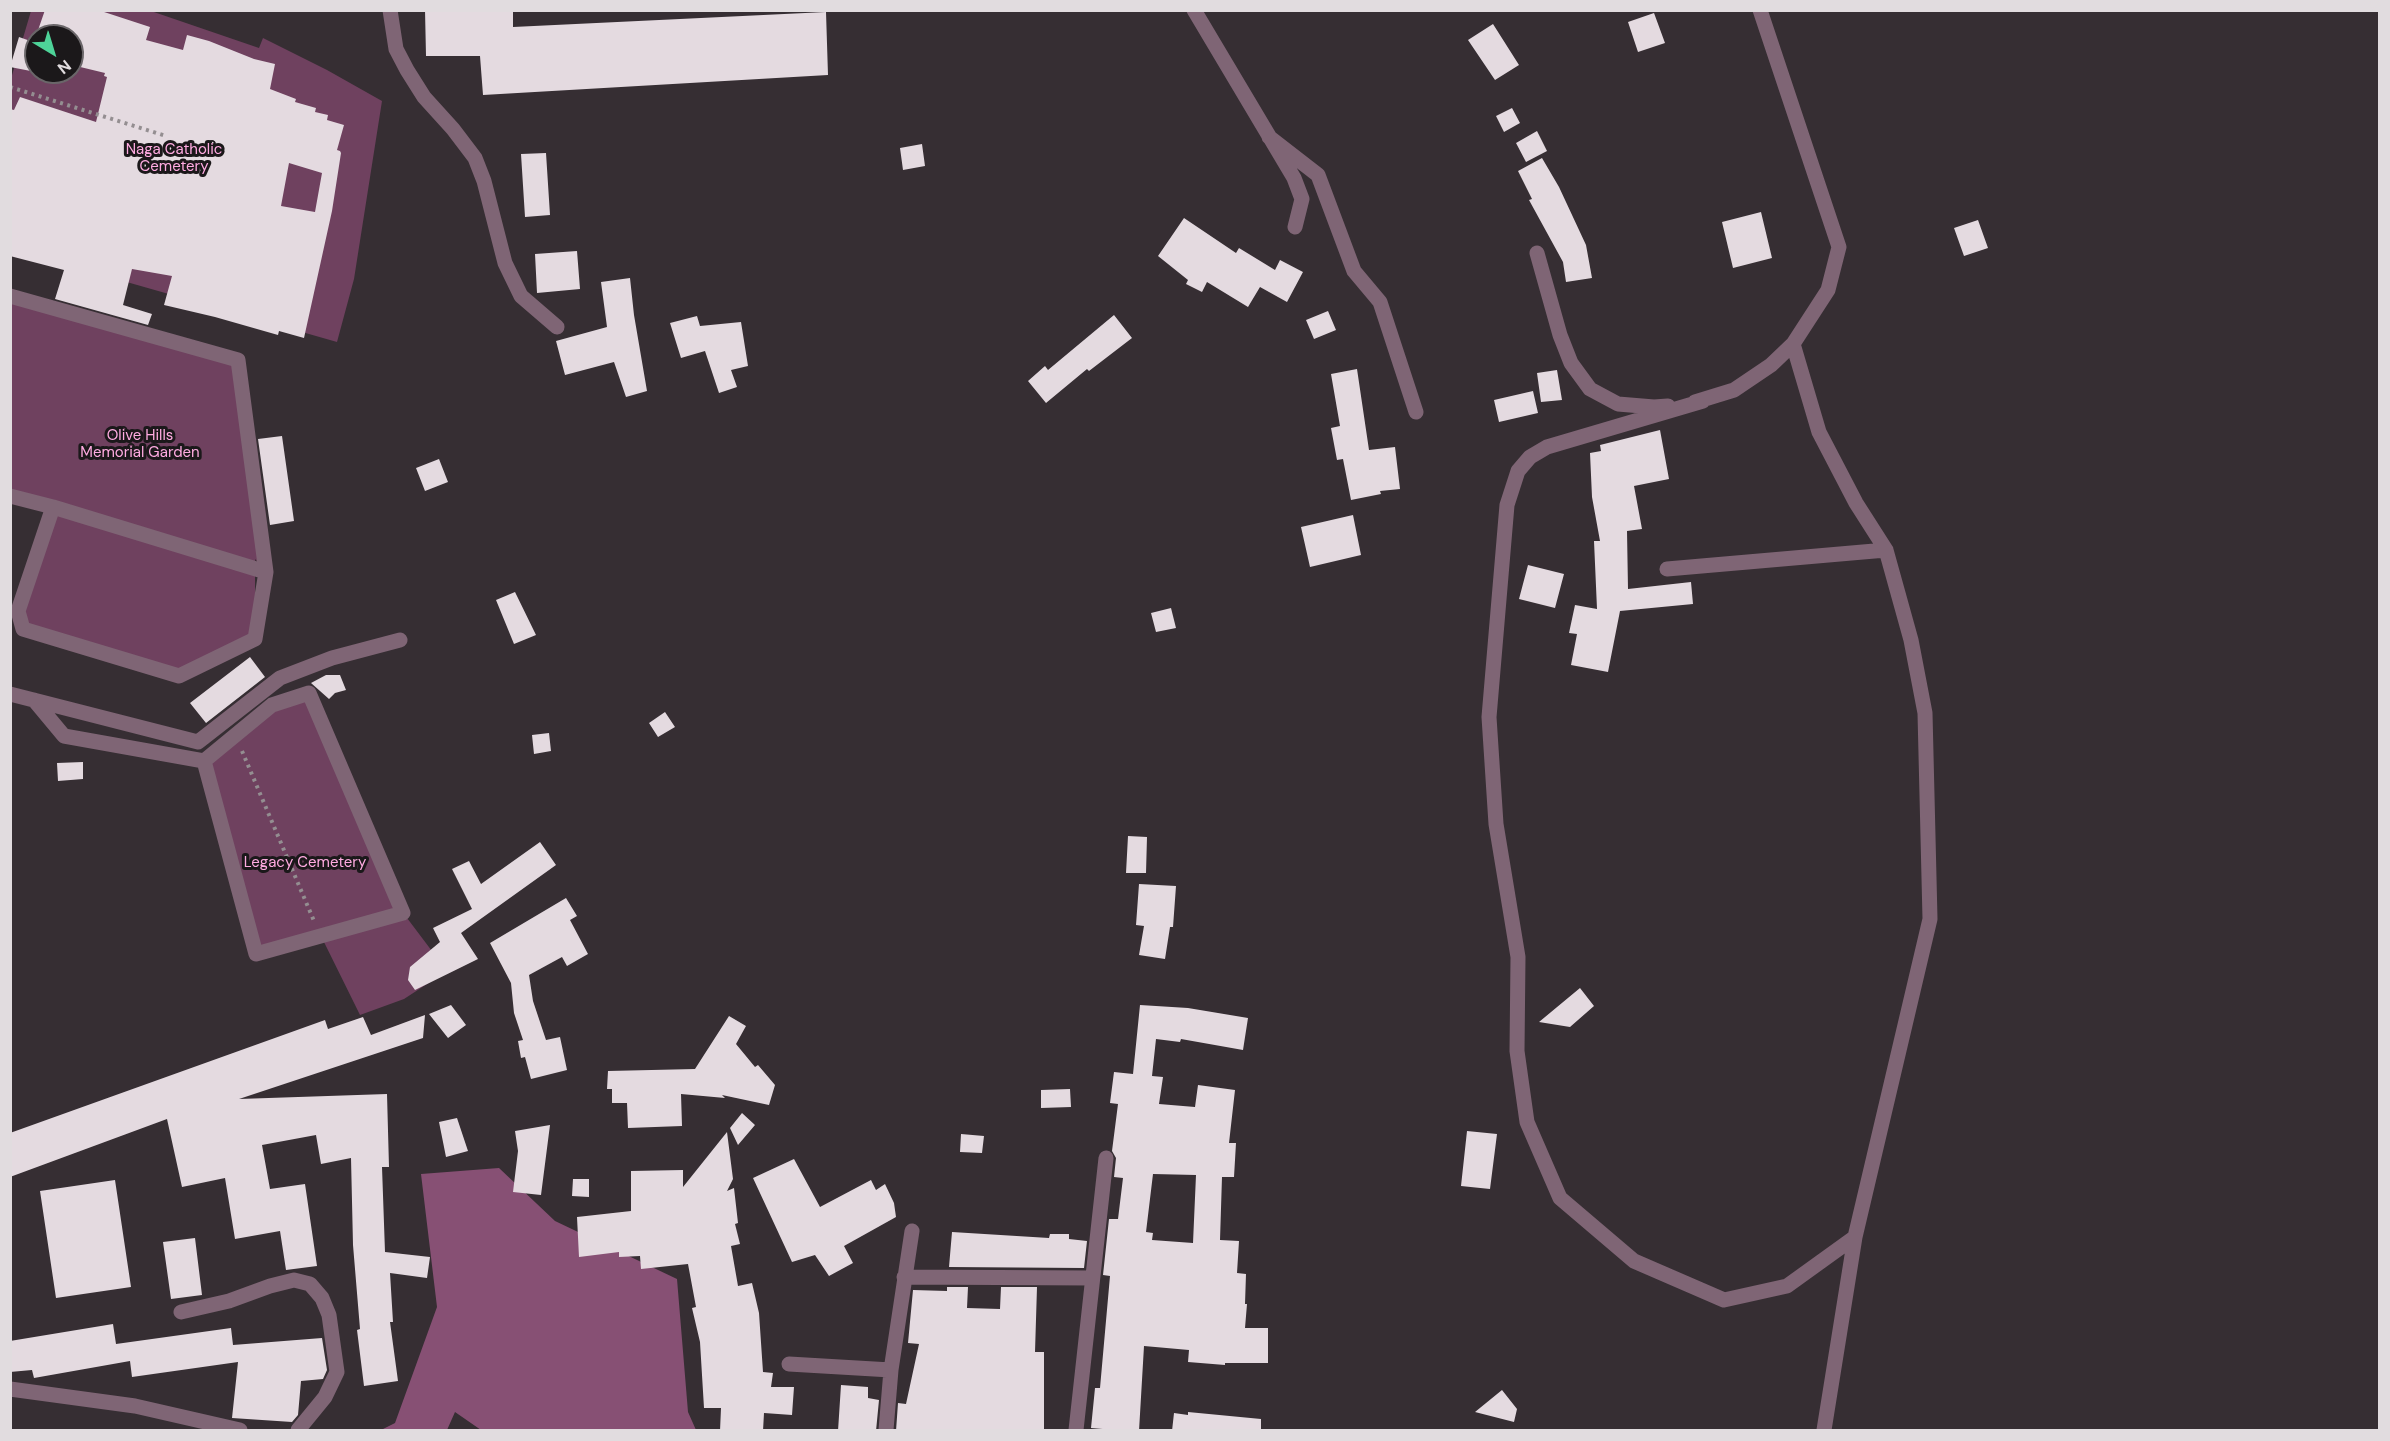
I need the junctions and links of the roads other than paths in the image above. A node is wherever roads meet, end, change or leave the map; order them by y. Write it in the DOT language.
graph roads {
  1 [pos="390,10"];
  2 [pos="1194,10"];
  3 [pos="1760,10"];
  4 [pos="1269,136"];
  5 [pos="1295,227"];
  6 [pos="1537,253"];
  7 [pos="10,296"];
  8 [pos="557,327"];
  9 [pos="1792,344"];
  10 [pos="1703,401"];
  11 [pos="1416,412"];
  12 [pos="10,496"];
  13 [pos="53,507"];
  14 [pos="1886,550"];
  15 [pos="1667,569"];
  16 [pos="266,572"];
  17 [pos="400,640"];
  18 [pos="10,694"];
  19 [pos="34,700"];
  20 [pos="204,761"];
  21 [pos="1106,1158"];
  22 [pos="912,1232"];
  23 [pos="1855,1237"];
  24 [pos="904,1277"];
  25 [pos="1092,1278"];
  26 [pos="181,1312"];
  27 [pos="789,1364"];
  28 [pos="891,1370"];
  29 [pos="10,1389"];
  30 [pos="1076,1430"];
  31 [pos="240,1431"];
  32 [pos="298,1431"];
  33 [pos="886,1431"];
  34 [pos="1824,1431"];
  1 -- 8 [label="street"];
  2 -- 4 [label="street"];
  3 -- 9 [label="street"];
  4 -- 5 [label="street"];
  4 -- 11 [label="street"];
  6 -- 10 [label="street"];
  7 -- 16 [label="street"];
  9 -- 10 [label="street"];
  9 -- 14 [label="street"];
  10 -- 23 [label="street"];
  12 -- 13 [label="street"];
  13 -- 16 [label="street"];
  13 -- 16 [label="street"];
  14 -- 15 [label="street"];
  14 -- 23 [label="street"];
  17 -- 19 [label="street"];
  18 -- 19 [label="street"];
  19 -- 20 [label="street"];
  20 -- 20 [label="street"];
  21 -- 25 [label="street"];
  22 -- 24 [label="street"];
  23 -- 34 [label="street"];
  24 -- 25 [label="street"];
  24 -- 28 [label="street"];
  25 -- 30 [label="street"];
  26 -- 32 [label="street"];
  27 -- 28 [label="street"];
  28 -- 33 [label="street"];
  29 -- 31 [label="street"];
}
